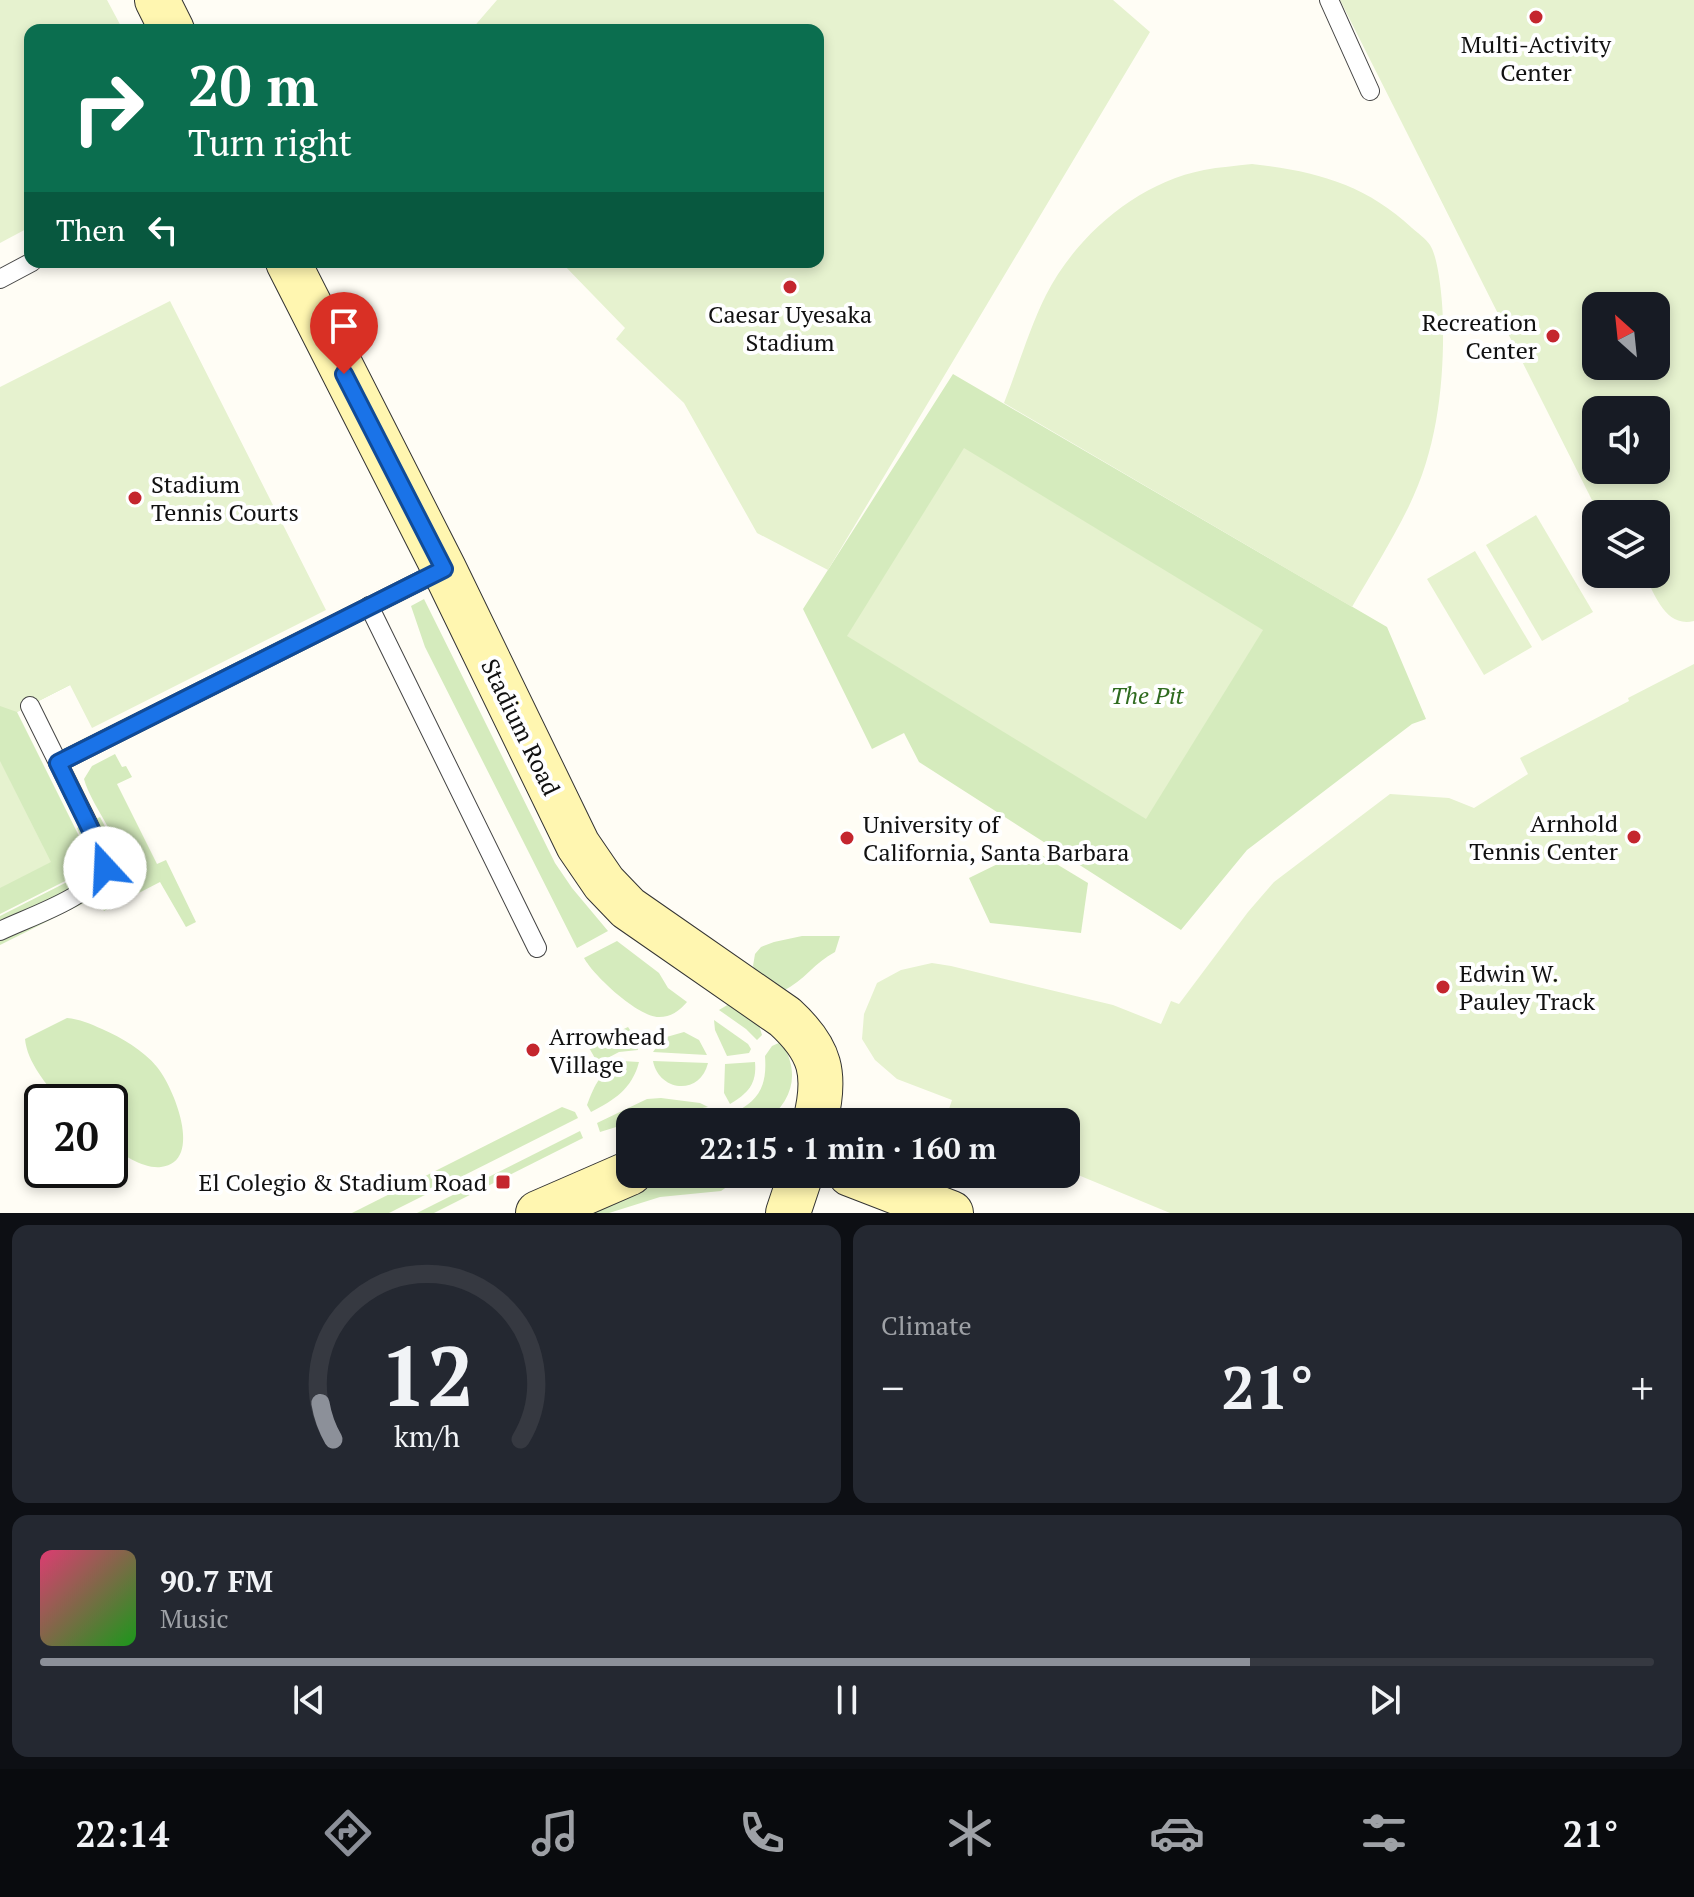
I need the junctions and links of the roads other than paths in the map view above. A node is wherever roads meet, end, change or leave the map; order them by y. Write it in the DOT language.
graph roads {
  1 [pos="1329,0"];
  2 [pos="1370,91"];
  3 [pos="24,266"];
  4 [pos="291,268"];
  5 [pos="0,279"];
  6 [pos="444,569"];
  7 [pos="369,606"];
  8 [pos="30,706"];
  9 [pos="58,763"];
  10 [pos="0,931"];
  11 [pos="537,948"];
  12 [pos="818,1108"];
  13 [pos="616,1179"];
  14 [pos="796,1188"];
  15 [pos="886,1188"];
  16 [pos="538,1213"];
  17 [pos="788,1213"];
  18 [pos="951,1213"];
  1 -- 2 [label="lane"];
  3 -- 5 [label="lane"];
  4 -- 6 [label="street, Stadium Road"];
  6 -- 7 [label="lane"];
  6 -- 12 [label="street, Stadium Road"];
  7 -- 9 [label="lane"];
  7 -- 11 [label="lane"];
  8 -- 9 [label="lane"];
  9 -- 10 [label="lane"];
  13 -- 16 [label="street"];
  14 -- 17 [label="street"];
  15 -- 18 [label="street"];
}
